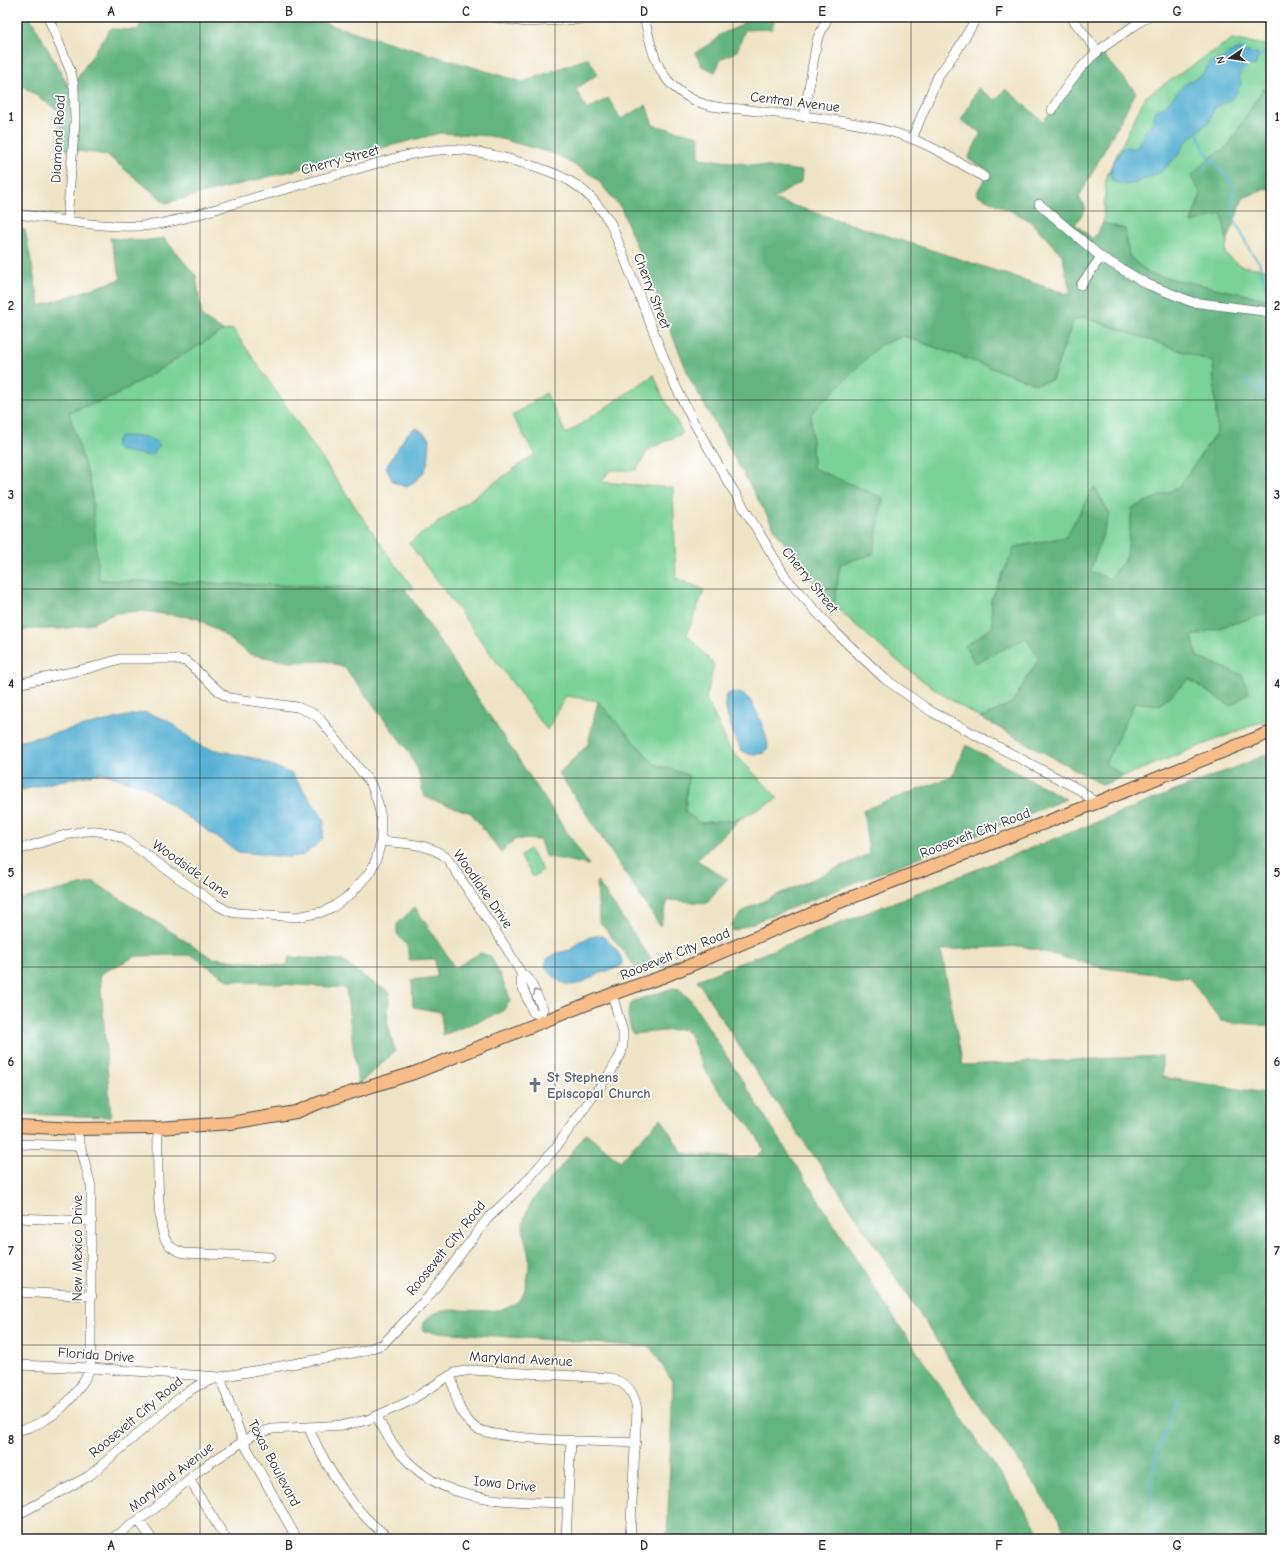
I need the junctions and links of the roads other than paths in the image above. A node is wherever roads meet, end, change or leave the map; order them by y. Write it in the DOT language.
graph roads {
  1 [pos="48,17"];
  2 [pos="492,17"];
  3 [pos="623,17"];
  4 [pos="644,17"];
  5 [pos="828,17"];
  6 [pos="977,17"];
  7 [pos="1071,17"];
  8 [pos="1147,17"];
  9 [pos="1098,52"];
  10 [pos="1052,110"];
  11 [pos="804,118"];
  12 [pos="912,139"];
  13 [pos="984,177"];
  14 [pos="1039,204"];
  15 [pos="17,214"];
  16 [pos="67,220"];
  17 [pos="1101,258"];
  18 [pos="1081,285"];
  19 [pos="1271,312"];
  20 [pos="17,684"];
  21 [pos="1271,732"];
  22 [pos="1096,803"];
  23 [pos="381,841"];
  24 [pos="17,850"];
  25 [pos="612,994"];
  26 [pos="542,1019"];
  27 [pos="17,1126"];
  28 [pos="158,1128"];
  29 [pos="76,1129"];
  30 [pos="17,1144"];
  31 [pos="80,1146"];
  32 [pos="17,1218"];
  33 [pos="92,1221"];
  34 [pos="270,1258"];
  35 [pos="17,1292"];
  36 [pos="92,1296"];
  37 [pos="17,1365"];
  38 [pos="91,1368"];
  39 [pos="172,1374"];
  40 [pos="450,1375"];
  41 [pos="220,1377"];
  42 [pos="191,1389"];
  43 [pos="377,1417"];
  44 [pos="308,1427"];
  45 [pos="17,1431"];
  46 [pos="571,1440"];
  47 [pos="243,1441"];
  48 [pos="636,1443"];
  49 [pos="189,1479"];
  50 [pos="568,1503"];
  51 [pos="17,1515"];
  52 [pos="139,1521"];
  53 [pos="112,1539"];
  54 [pos="152,1539"];
  55 [pos="226,1539"];
  56 [pos="297,1539"];
  57 [pos="392,1539"];
  58 [pos="566,1539"];
  59 [pos="630,1539"];
  1 -- 16 [label="street, Diamond Road"];
  2 -- 3 [label="street"];
  4 -- 11 [label="street, Central Avenue"];
  5 -- 11 [label="street"];
  6 -- 12 [label="street"];
  7 -- 9 [label="street"];
  8 -- 9 [label="street"];
  9 -- 10 [label="street"];
  11 -- 12 [label="street, Central Avenue"];
  12 -- 13 [label="street, Central Avenue"];
  14 -- 17 [label="street"];
  15 -- 16 [label="street, Cherry Street"];
  16 -- 22 [label="street, Cherry Street"];
  17 -- 18 [label="street"];
  17 -- 19 [label="street"];
  20 -- 23 [label="street, Woodside Lane"];
  21 -- 22 [label="main road, Roosevelt City Road"];
  22 -- 25 [label="main road, Roosevelt City Road"];
  23 -- 24 [label="street, Woodside Lane"];
  23 -- 26 [label="street, Woodlake Drive"];
  25 -- 26 [label="main road"];
  25 -- 41 [label="street, Roosevelt City Road"];
  26 -- 28 [label="main road"];
  27 -- 29 [label="main road"];
  28 -- 29 [label="main road"];
  28 -- 34 [label="street"];
  29 -- 31 [label="street, New Mexico Drive"];
  30 -- 31 [label="street"];
  31 -- 33 [label="street, New Mexico Drive"];
  32 -- 33 [label="street"];
  33 -- 36 [label="street, New Mexico Drive"];
  35 -- 36 [label="street"];
  36 -- 38 [label="street, New Mexico Drive"];
  37 -- 38 [label="street, Florida Drive"];
  38 -- 39 [label="street, Florida Drive"];
  38 -- 45 [label="street"];
  39 -- 41 [label="street, Florida Drive"];
  39 -- 42 [label="street, Florida Drive"];
  40 -- 43 [label="street, Maryland Avenue"];
  40 -- 46 [label="street"];
  40 -- 48 [label="street, Maryland Avenue"];
  41 -- 42 [label="street, Roosevelt City Road"];
  41 -- 47 [label="street, Texas Boulevard"];
  42 -- 51 [label="street, Roosevelt City Road"];
  43 -- 44 [label="street, Maryland Avenue"];
  43 -- 50 [label="street, Iowa Drive"];
  44 -- 47 [label="street, Maryland Avenue"];
  44 -- 57 [label="street"];
  46 -- 48 [label="street"];
  46 -- 50 [label="street"];
  47 -- 49 [label="street, Maryland Avenue"];
  47 -- 56 [label="street, Texas Boulevard"];
  48 -- 59 [label="street, Maryland Avenue"];
  49 -- 52 [label="street, Maryland Avenue"];
  49 -- 55 [label="street"];
  50 -- 58 [label="street"];
  52 -- 53 [label="street, Maryland Avenue"];
  52 -- 54 [label="street"];
}
